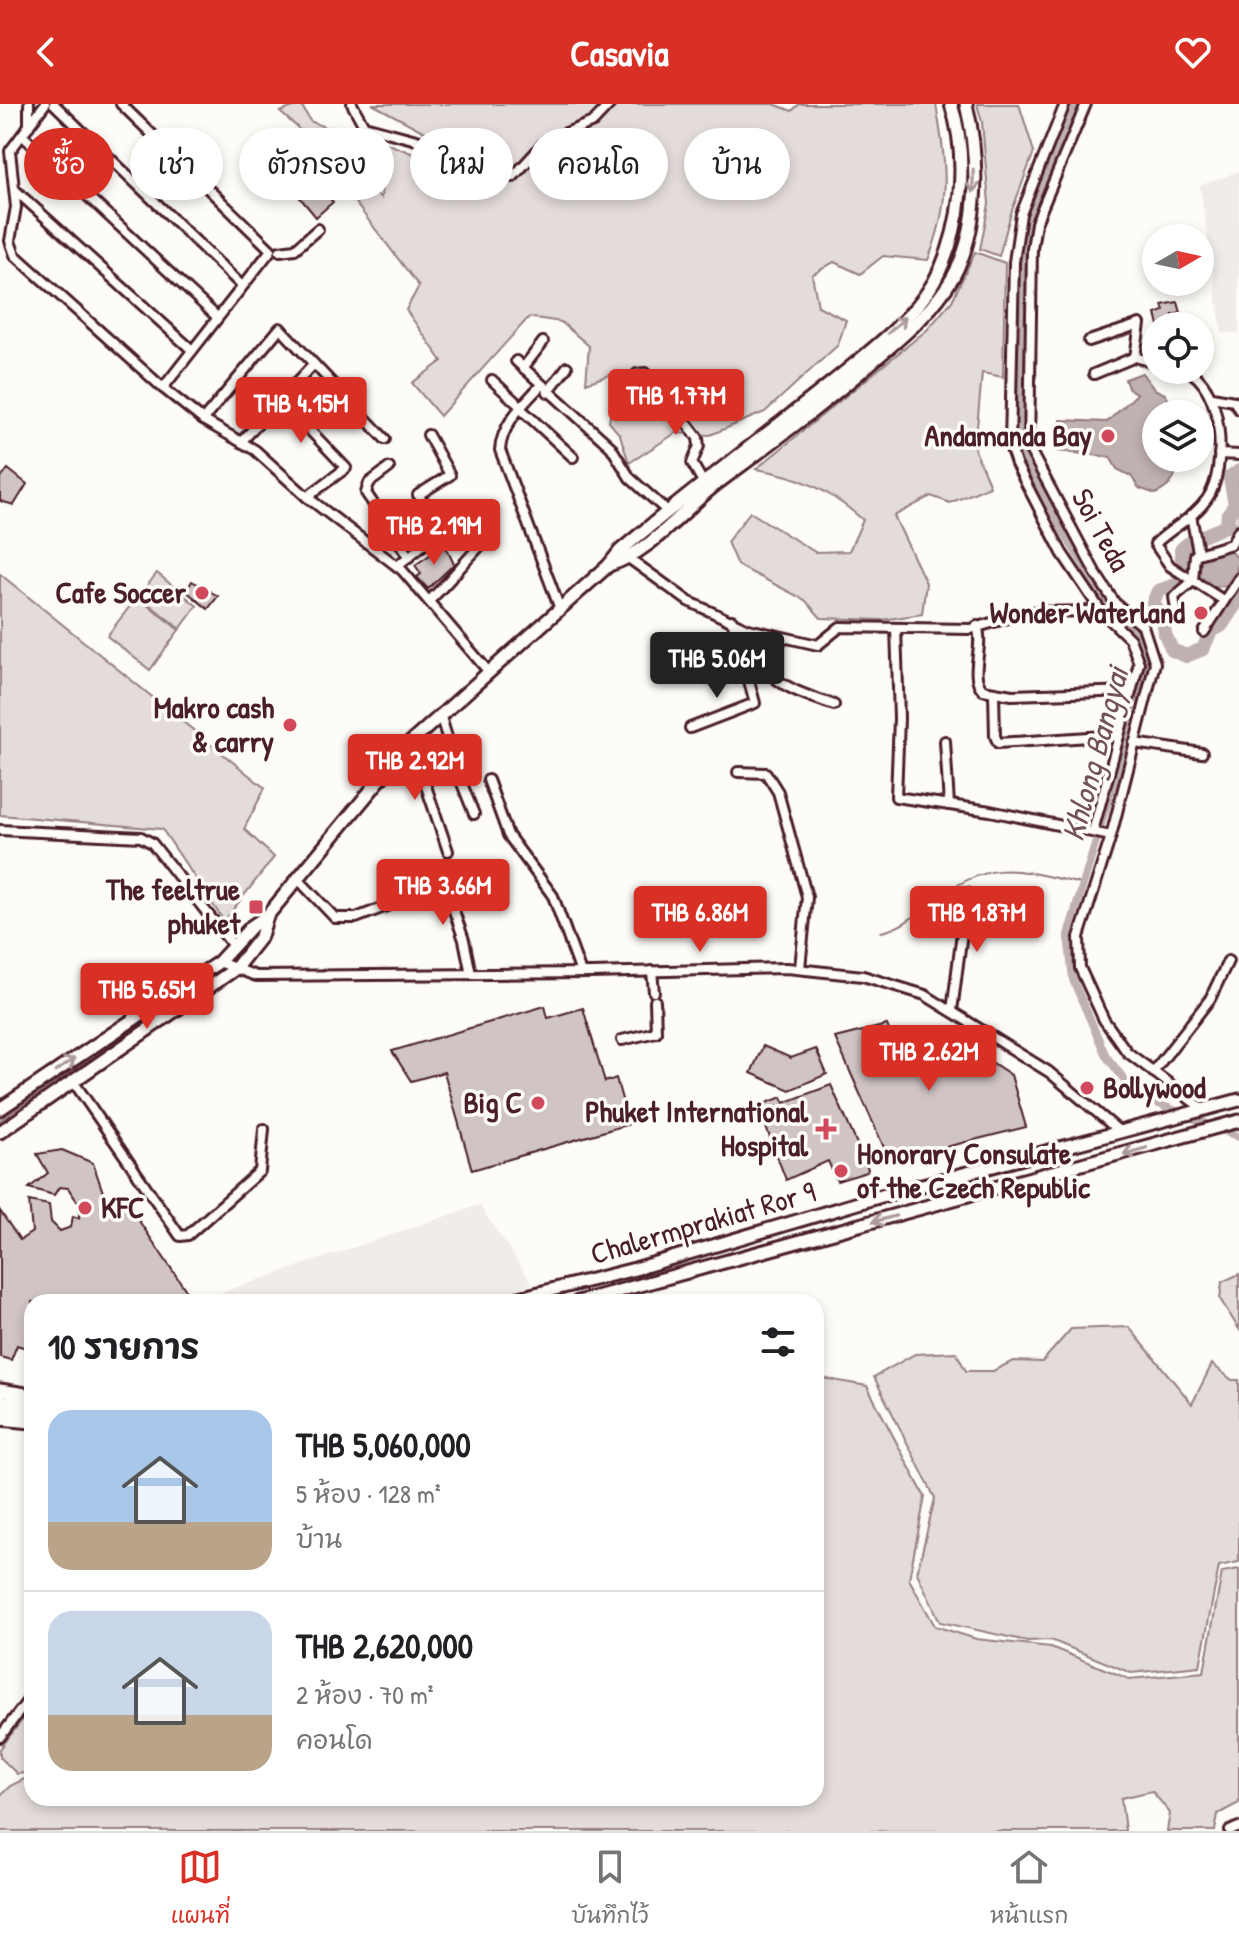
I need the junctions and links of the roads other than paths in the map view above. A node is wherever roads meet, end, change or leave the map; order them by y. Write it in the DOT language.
graph roads {
  1 [pos="29,104"];
  2 [pos="45,104"];
  3 [pos="54,104"];
  4 [pos="121,104"];
  5 [pos="352,104"];
  6 [pos="610,104"];
  7 [pos="951,104"];
  8 [pos="966,104"];
  9 [pos="1065,104"];
  10 [pos="1086,104"];
  11 [pos="29,126"];
  12 [pos="22,135"];
  13 [pos="14,190"];
  14 [pos="318,229"];
  15 [pos="280,251"];
  16 [pos="241,285"];
  17 [pos="216,316"];
  18 [pos="1089,341"];
  19 [pos="543,342"];
  20 [pos="192,350"];
  21 [pos="1135,357"];
  22 [pos="1142,359"];
  23 [pos="516,361"];
  24 [pos="314,364"];
  25 [pos="567,367"];
  26 [pos="523,368"];
  27 [pos="637,374"];
  28 [pos="1094,374"];
  29 [pos="492,380"];
  30 [pos="1205,384"];
  31 [pos="163,388"];
  32 [pos="544,389"];
  33 [pos="1239,390"];
  34 [pos="1212,397"];
  35 [pos="280,399"];
  36 [pos="1237,405"];
  37 [pos="521,408"];
  38 [pos="203,420"];
  39 [pos="428,435"];
  40 [pos="385,439"];
  41 [pos="241,442"];
  42 [pos="1219,454"];
  43 [pos="1239,455"];
  44 [pos="573,457"];
  45 [pos="389,468"];
  46 [pos="703,482"];
  47 [pos="307,497"];
  48 [pos="667,511"];
  49 [pos="1191,518"];
  50 [pos="1239,530"];
  51 [pos="488,538"];
  52 [pos="1232,542"];
  53 [pos="1197,549"];
  54 [pos="1239,551"];
  55 [pos="623,555"];
  56 [pos="409,557"];
  57 [pos="397,566"];
  58 [pos="1096,574"];
  59 [pos="1239,578"];
  60 [pos="1191,580"];
  61 [pos="1081,583"];
  62 [pos="1223,600"];
  63 [pos="429,601"];
  64 [pos="560,609"];
  65 [pos="1101,611"];
  66 [pos="1177,616"];
  67 [pos="732,620"];
  68 [pos="977,626"];
  69 [pos="896,628"];
  70 [pos="748,629"];
  71 [pos="1204,632"];
  72 [pos="488,671"];
  73 [pos="1131,691"];
  74 [pos="994,693"];
  75 [pos="834,705"];
  76 [pos="440,714"];
  77 [pos="690,728"];
  78 [pos="1119,735"];
  79 [pos="945,741"];
  80 [pos="411,742"];
  81 [pos="1134,743"];
  82 [pos="1202,753"];
  83 [pos="738,772"];
  84 [pos="488,780"];
  85 [pos="949,805"];
  86 [pos="474,814"];
  87 [pos="0,830"];
  88 [pos="1093,831"];
  89 [pos="1111,836"];
  90 [pos="448,851"];
  91 [pos="441,873"];
  92 [pos="298,879"];
  93 [pos="967,893"];
  94 [pos="387,906"];
  95 [pos="267,916"];
  96 [pos="234,947"];
  97 [pos="1228,961"];
  98 [pos="219,962"];
  99 [pos="800,968"];
  100 [pos="235,969"];
  101 [pos="652,971"];
  102 [pos="581,973"];
  103 [pos="471,974"];
  104 [pos="952,1011"];
  105 [pos="622,1040"];
  106 [pos="1153,1072"];
  107 [pos="73,1081"];
  108 [pos="1239,1100"];
  109 [pos="0,1109"];
  110 [pos="1203,1109"];
  111 [pos="1239,1121"];
  112 [pos="264,1129"];
  113 [pos="1119,1131"];
  114 [pos="0,1132"];
  115 [pos="535,1294"];
  116 [pos="607,1294"];
  117 [pos="0,1390"];
  118 [pos="24,1394"];
  119 [pos="0,1401"];
  120 [pos="24,1404"];
  121 [pos="0,1409"];
  122 [pos="24,1413"];
  123 [pos="0,1419"];
  124 [pos="24,1421"];
  125 [pos="24,1706"];
  126 [pos="0,1737"];
  127 [pos="1239,1827"];
  128 [pos="1230,1831"];
  1 -- 11 [label="street"];
  2 -- 11 [label="street"];
  3 -- 16 [label="street"];
  4 -- 16 [label="street"];
  5 -- 6 [label="street"];
  46 -- 7 [label="main road, one-way"];
  8 -- 55 [label="main road, one-way"];
  9 -- 61 [label="street"];
  10 -- 58 [label="street, Soi Teda"];
  11 -- 12 [label="street"];
  12 -- 13 [label="street"];
  12 -- 17 [label="street"];
  13 -- 20 [label="street"];
  13 -- 31 [label="street"];
  14 -- 15 [label="street"];
  16 -- 17 [label="street"];
  17 -- 20 [label="street"];
  18 -- 21 [label="street"];
  19 -- 26 [label="street"];
  20 -- 31 [label="street"];
  21 -- 22 [label="street"];
  21 -- 28 [label="street"];
  23 -- 26 [label="street"];
  24 -- 35 [label="street"];
  24 -- 38 [label="street"];
  24 -- 40 [label="street"];
  25 -- 32 [label="street"];
  26 -- 32 [label="street"];
  27 -- 46 [label="street"];
  29 -- 37 [label="street"];
  30 -- 34 [label="street"];
  31 -- 38 [label="street"];
  32 -- 37 [label="street"];
  32 -- 48 [label="street"];
  33 -- 36 [label="street"];
  34 -- 36 [label="street"];
  34 -- 42 [label="street"];
  35 -- 41 [label="street"];
  35 -- 47 [label="street"];
  37 -- 44 [label="street"];
  37 -- 64 [label="street"];
  38 -- 41 [label="street"];
  39 -- 56 [label="street"];
  41 -- 47 [label="street"];
  42 -- 43 [label="street"];
  42 -- 49 [label="street"];
  45 -- 56 [label="street"];
  46 -- 48 [label="main road"];
  47 -- 57 [label="street"];
  48 -- 55 [label="main road"];
  49 -- 53 [label="street"];
  49 -- 60 [label="street"];
  50 -- 52 [label="street"];
  51 -- 63 [label="street"];
  52 -- 53 [label="street"];
  52 -- 54 [label="street"];
  53 -- 60 [label="street"];
  55 -- 64 [label="main road"];
  55 -- 67 [label="street, Soi Teda"];
  56 -- 57 [label="street"];
  57 -- 63 [label="street"];
  58 -- 61 [label="street"];
  58 -- 81 [label="street, Soi Teda"];
  59 -- 62 [label="street"];
  60 -- 62 [label="street"];
  60 -- 66 [label="street"];
  61 -- 65 [label="street"];
  62 -- 71 [label="street"];
  63 -- 72 [label="street"];
  64 -- 72 [label="main road"];
  65 -- 68 [label="street, Soi Teda"];
  65 -- 73 [label="street"];
  67 -- 70 [label="street, Soi Teda"];
  67 -- 77 [label="street"];
  68 -- 69 [label="street, Soi Teda"];
  68 -- 74 [label="street"];
  69 -- 70 [label="street, Soi Teda"];
  69 -- 85 [label="street"];
  70 -- 75 [label="street"];
  72 -- 76 [label="main road"];
  73 -- 74 [label="street"];
  73 -- 78 [label="street"];
  74 -- 78 [label="street"];
  76 -- 80 [label="main road"];
  76 -- 86 [label="street"];
  78 -- 88 [label="street"];
  79 -- 85 [label="street"];
  80 -- 90 [label="street"];
  80 -- 92 [label="main road"];
  81 -- 82 [label="street"];
  81 -- 89 [label="street, Soi Teda"];
  83 -- 99 [label="street"];
  84 -- 102 [label="street"];
  85 -- 88 [label="street"];
  87 -- 96 [label="street"];
  88 -- 89 [label="street"];
  89 -- 106 [label="street, Soi Teda"];
  91 -- 103 [label="street"];
  92 -- 94 [label="street"];
  92 -- 95 [label="main road"];
  93 -- 104 [label="street"];
  95 -- 96 [label="main road"];
  95 -- 100 [label="main road"];
  96 -- 98 [label="main road"];
  97 -- 106 [label="street"];
  98 -- 100 [label="street"];
  109 -- 98 [label="main road, one-way"];
  99 -- 101 [label="street"];
  99 -- 104 [label="street"];
  100 -- 103 [label="street"];
  100 -- 107 [label="main road"];
  101 -- 102 [label="street"];
  101 -- 105 [label="street"];
  102 -- 103 [label="street"];
  104 -- 113 [label="street"];
  106 -- 110 [label="street, Soi Teda"];
  107 -- 112 [label="street"];
  107 -- 114 [label="main road"];
  108 -- 110 [label="main road, Chalermprakiat Ror 9"];
  110 -- 113 [label="main road, Chalermprakiat Ror 9"];
  111 -- 116 [label="main road, Chalermprakiat Ror 9, one-way"];
  113 -- 115 [label="main road, Chalermprakiat Ror 9"];
  117 -- 118 [label="main road"];
  119 -- 120 [label="main road"];
  121 -- 122 [label="main road"];
  123 -- 124 [label="main road"];
  125 -- 126 [label="street"];
  127 -- 128 [label="street"];
}
